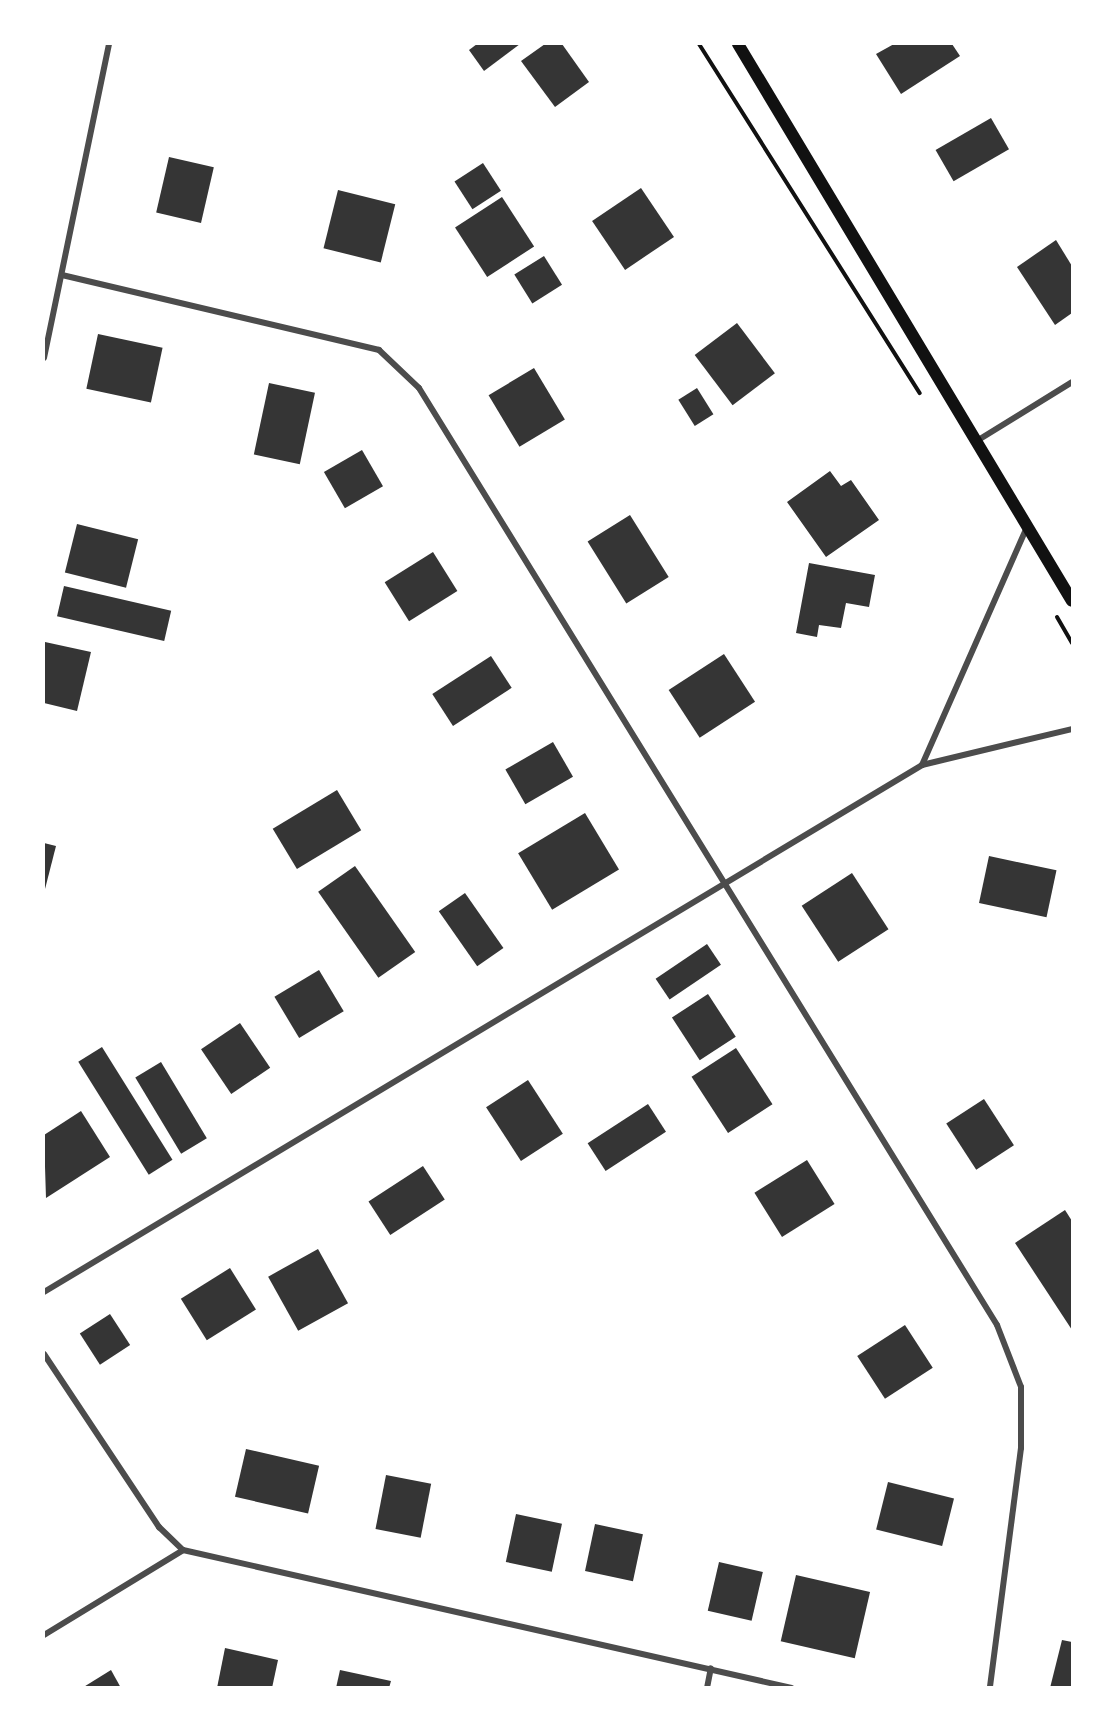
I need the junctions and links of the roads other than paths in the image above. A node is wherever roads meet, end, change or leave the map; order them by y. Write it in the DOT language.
graph roads {
  1 [pos="109,44"];
  2 [pos="738,44"];
  3 [pos="62,275"];
  4 [pos="44,358"];
  5 [pos="1072,382"];
  6 [pos="974,442"];
  7 [pos="1027,527"];
  8 [pos="1072,601"];
  9 [pos="1072,729"];
  10 [pos="922,765"];
  11 [pos="725,886"];
  12 [pos="44,1292"];
  13 [pos="44,1354"];
  14 [pos="183,1550"];
  15 [pos="44,1635"];
  16 [pos="711,1668"];
  17 [pos="707,1688"];
  18 [pos="792,1688"];
  19 [pos="990,1688"];
  1 -- 3 [label="street"];
  2 -- 6 [label="main road"];
  3 -- 4 [label="street"];
  3 -- 11 [label="street"];
  5 -- 6 [label="street"];
  6 -- 7 [label="main road"];
  7 -- 8 [label="main road"];
  7 -- 10 [label="street"];
  9 -- 10 [label="street"];
  10 -- 11 [label="street"];
  11 -- 12 [label="street"];
  11 -- 19 [label="street"];
  13 -- 14 [label="street"];
  14 -- 15 [label="street"];
  14 -- 16 [label="street"];
  16 -- 17 [label="street"];
  16 -- 18 [label="street"];
}
